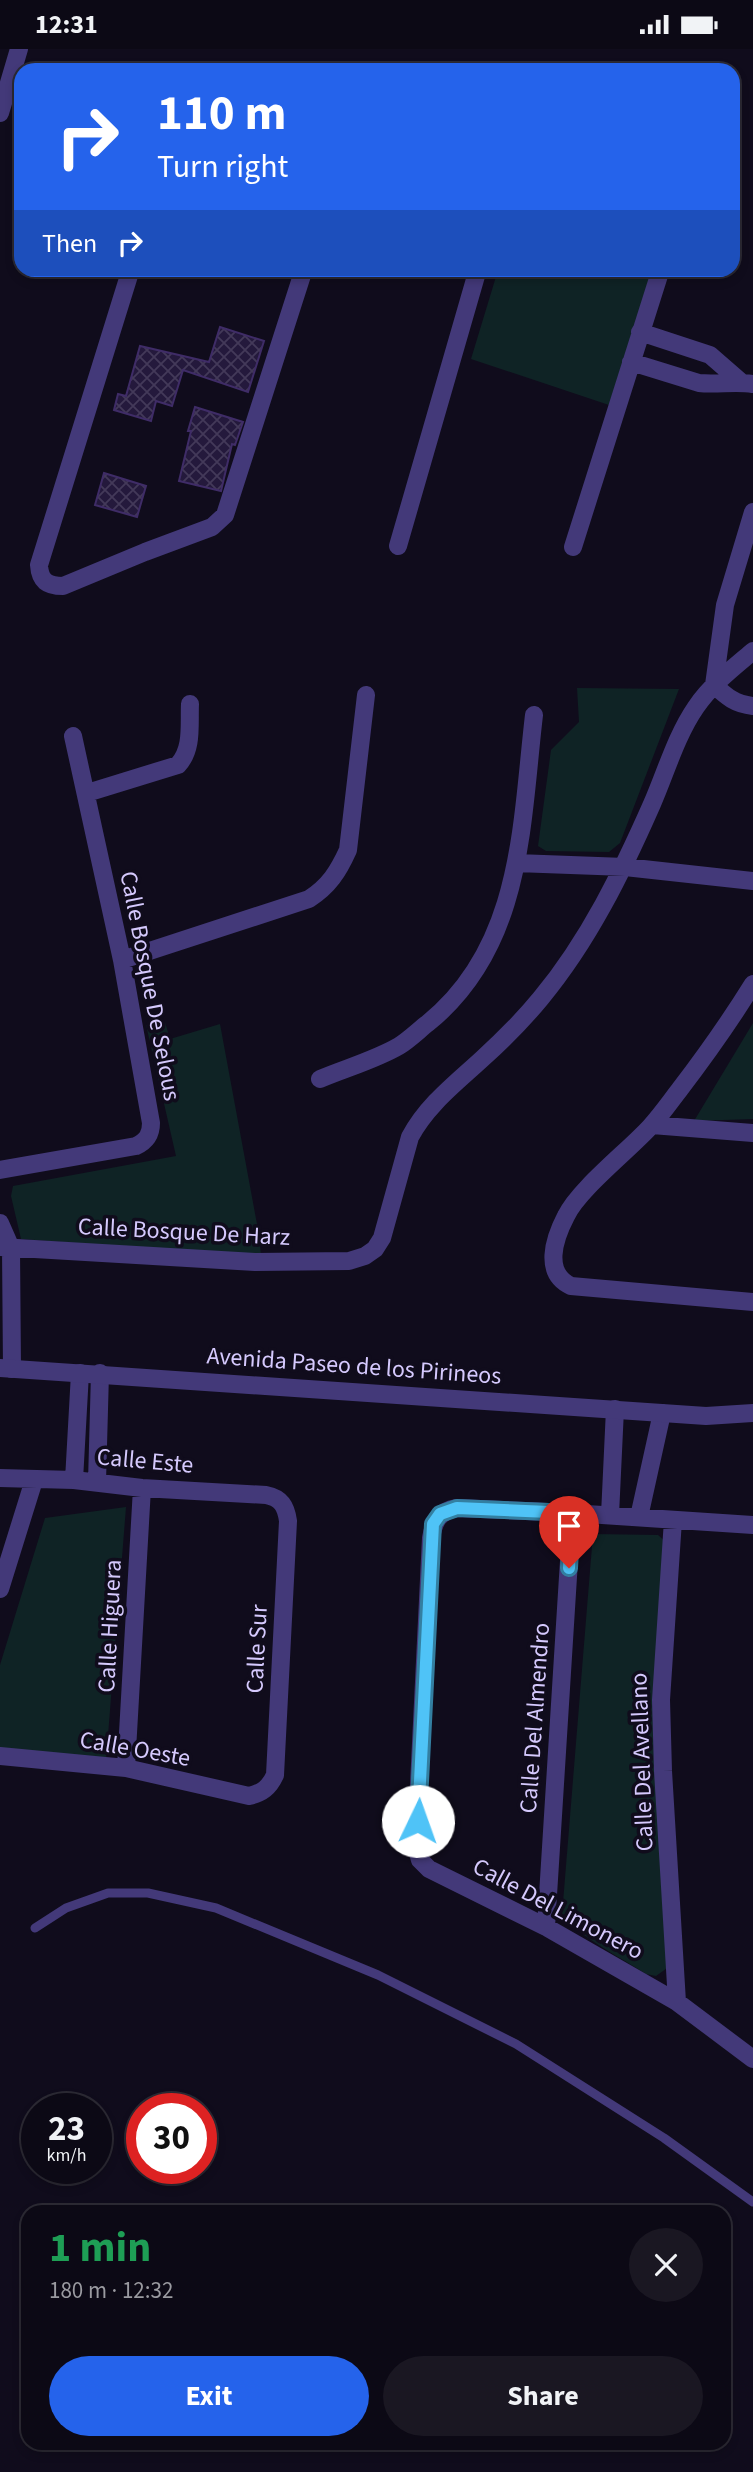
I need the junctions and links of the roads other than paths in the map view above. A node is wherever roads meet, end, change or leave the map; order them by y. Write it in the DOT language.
graph roads {
  1 [pos="14,66"];
  2 [pos="0,113"];
  3 [pos="128,277"];
  4 [pos="301,277"];
  5 [pos="476,277"];
  6 [pos="658,277"];
  7 [pos="640,333"];
  8 [pos="631,362"];
  9 [pos="747,383"];
  10 [pos="753,512"];
  11 [pos="398,546"];
  12 [pos="573,547"];
  13 [pos="753,651"];
  14 [pos="714,685"];
  15 [pos="366,695"];
  16 [pos="190,704"];
  17 [pos="753,706"];
  18 [pos="534,715"];
  19 [pos="73,736"];
  20 [pos="87,793"];
  21 [pos="516,863"];
  22 [pos="625,867"];
  23 [pos="753,881"];
  24 [pos="122,960"];
  25 [pos="753,984"];
  26 [pos="320,1079"];
  27 [pos="652,1125"];
  28 [pos="753,1133"];
  29 [pos="0,1170"];
  30 [pos="0,1225"];
  31 [pos="5,1247"];
  32 [pos="753,1302"];
  33 [pos="6,1368"];
  34 [pos="80,1373"];
  35 [pos="100,1373"];
  36 [pos="615,1409"];
  37 [pos="662,1413"];
  38 [pos="753,1413"];
  39 [pos="705,1416"];
  40 [pos="753,1426"];
  41 [pos="0,1478"];
  42 [pos="34,1480"];
  43 [pos="74,1480"];
  44 [pos="97,1482"];
  45 [pos="142,1488"];
  46 [pos="283,1503"];
  47 [pos="572,1513"];
  48 [pos="610,1515"];
  49 [pos="639,1517"];
  50 [pos="673,1520"];
  51 [pos="753,1525"];
  52 [pos="0,1589"];
  53 [pos="0,1756"];
  54 [pos="126,1768"];
  55 [pos="260,1793"];
  56 [pos="546,1927"];
  57 [pos="35,1928"];
  58 [pos="677,2002"];
  59 [pos="753,2059"];
  60 [pos="753,2202"];
  1 -- 2 [label="street"];
  3 -- 4 [label="street"];
  5 -- 11 [label="street"];
  6 -- 7 [label="street"];
  7 -- 8 [label="street"];
  7 -- 9 [label="street"];
  8 -- 9 [label="street"];
  8 -- 12 [label="street"];
  10 -- 14 [label="street"];
  13 -- 14 [label="street"];
  14 -- 17 [label="street"];
  14 -- 22 [label="street"];
  15 -- 24 [label="street"];
  16 -- 20 [label="street"];
  18 -- 21 [label="street"];
  19 -- 20 [label="street, Calle Bosque De Selous"];
  20 -- 24 [label="street, Calle Bosque De Selous"];
  21 -- 22 [label="street"];
  21 -- 26 [label="street"];
  22 -- 23 [label="street"];
  22 -- 31 [label="street, Calle Bosque De Harz"];
  24 -- 29 [label="street, Calle Bosque De Selous"];
  25 -- 27 [label="street"];
  27 -- 28 [label="street"];
  27 -- 32 [label="street"];
  30 -- 31 [label="street"];
  31 -- 33 [label="street"];
  33 -- 34 [label="street, Avenida Paseo de los Pirineos"];
  34 -- 35 [label="street, Avenida Paseo de los Pirineos"];
  34 -- 43 [label="street"];
  35 -- 36 [label="street, Avenida Paseo de los Pirineos"];
  35 -- 44 [label="street"];
  36 -- 37 [label="street, Avenida Paseo de los Pirineos"];
  36 -- 48 [label="street"];
  37 -- 39 [label="street, Avenida Paseo de los Pirineos"];
  37 -- 49 [label="street"];
  38 -- 39 [label="street"];
  39 -- 40 [label="street"];
  41 -- 42 [label="street, Calle Este"];
  42 -- 43 [label="street, Calle Este"];
  42 -- 52 [label="street"];
  43 -- 44 [label="street, Calle Este"];
  44 -- 45 [label="street, Calle Este"];
  45 -- 46 [label="street, Calle Este"];
  45 -- 54 [label="street, Calle Higuera"];
  46 -- 55 [label="street, Calle Sur"];
  47 -- 48 [label="street"];
  47 -- 56 [label="street, Calle Del Almendro"];
  47 -- 56 [label="street, Calle Del Limonero"];
  48 -- 49 [label="street"];
  49 -- 50 [label="street"];
  50 -- 51 [label="street"];
  50 -- 58 [label="street, Calle Del Avellano"];
  53 -- 54 [label="street, Calle Oeste"];
  54 -- 55 [label="street, Calle Oeste"];
  56 -- 58 [label="street, Calle Del Limonero"];
  57 -- 60 [label="lane"];
  58 -- 59 [label="street, Calle Del Limonero"];
}
